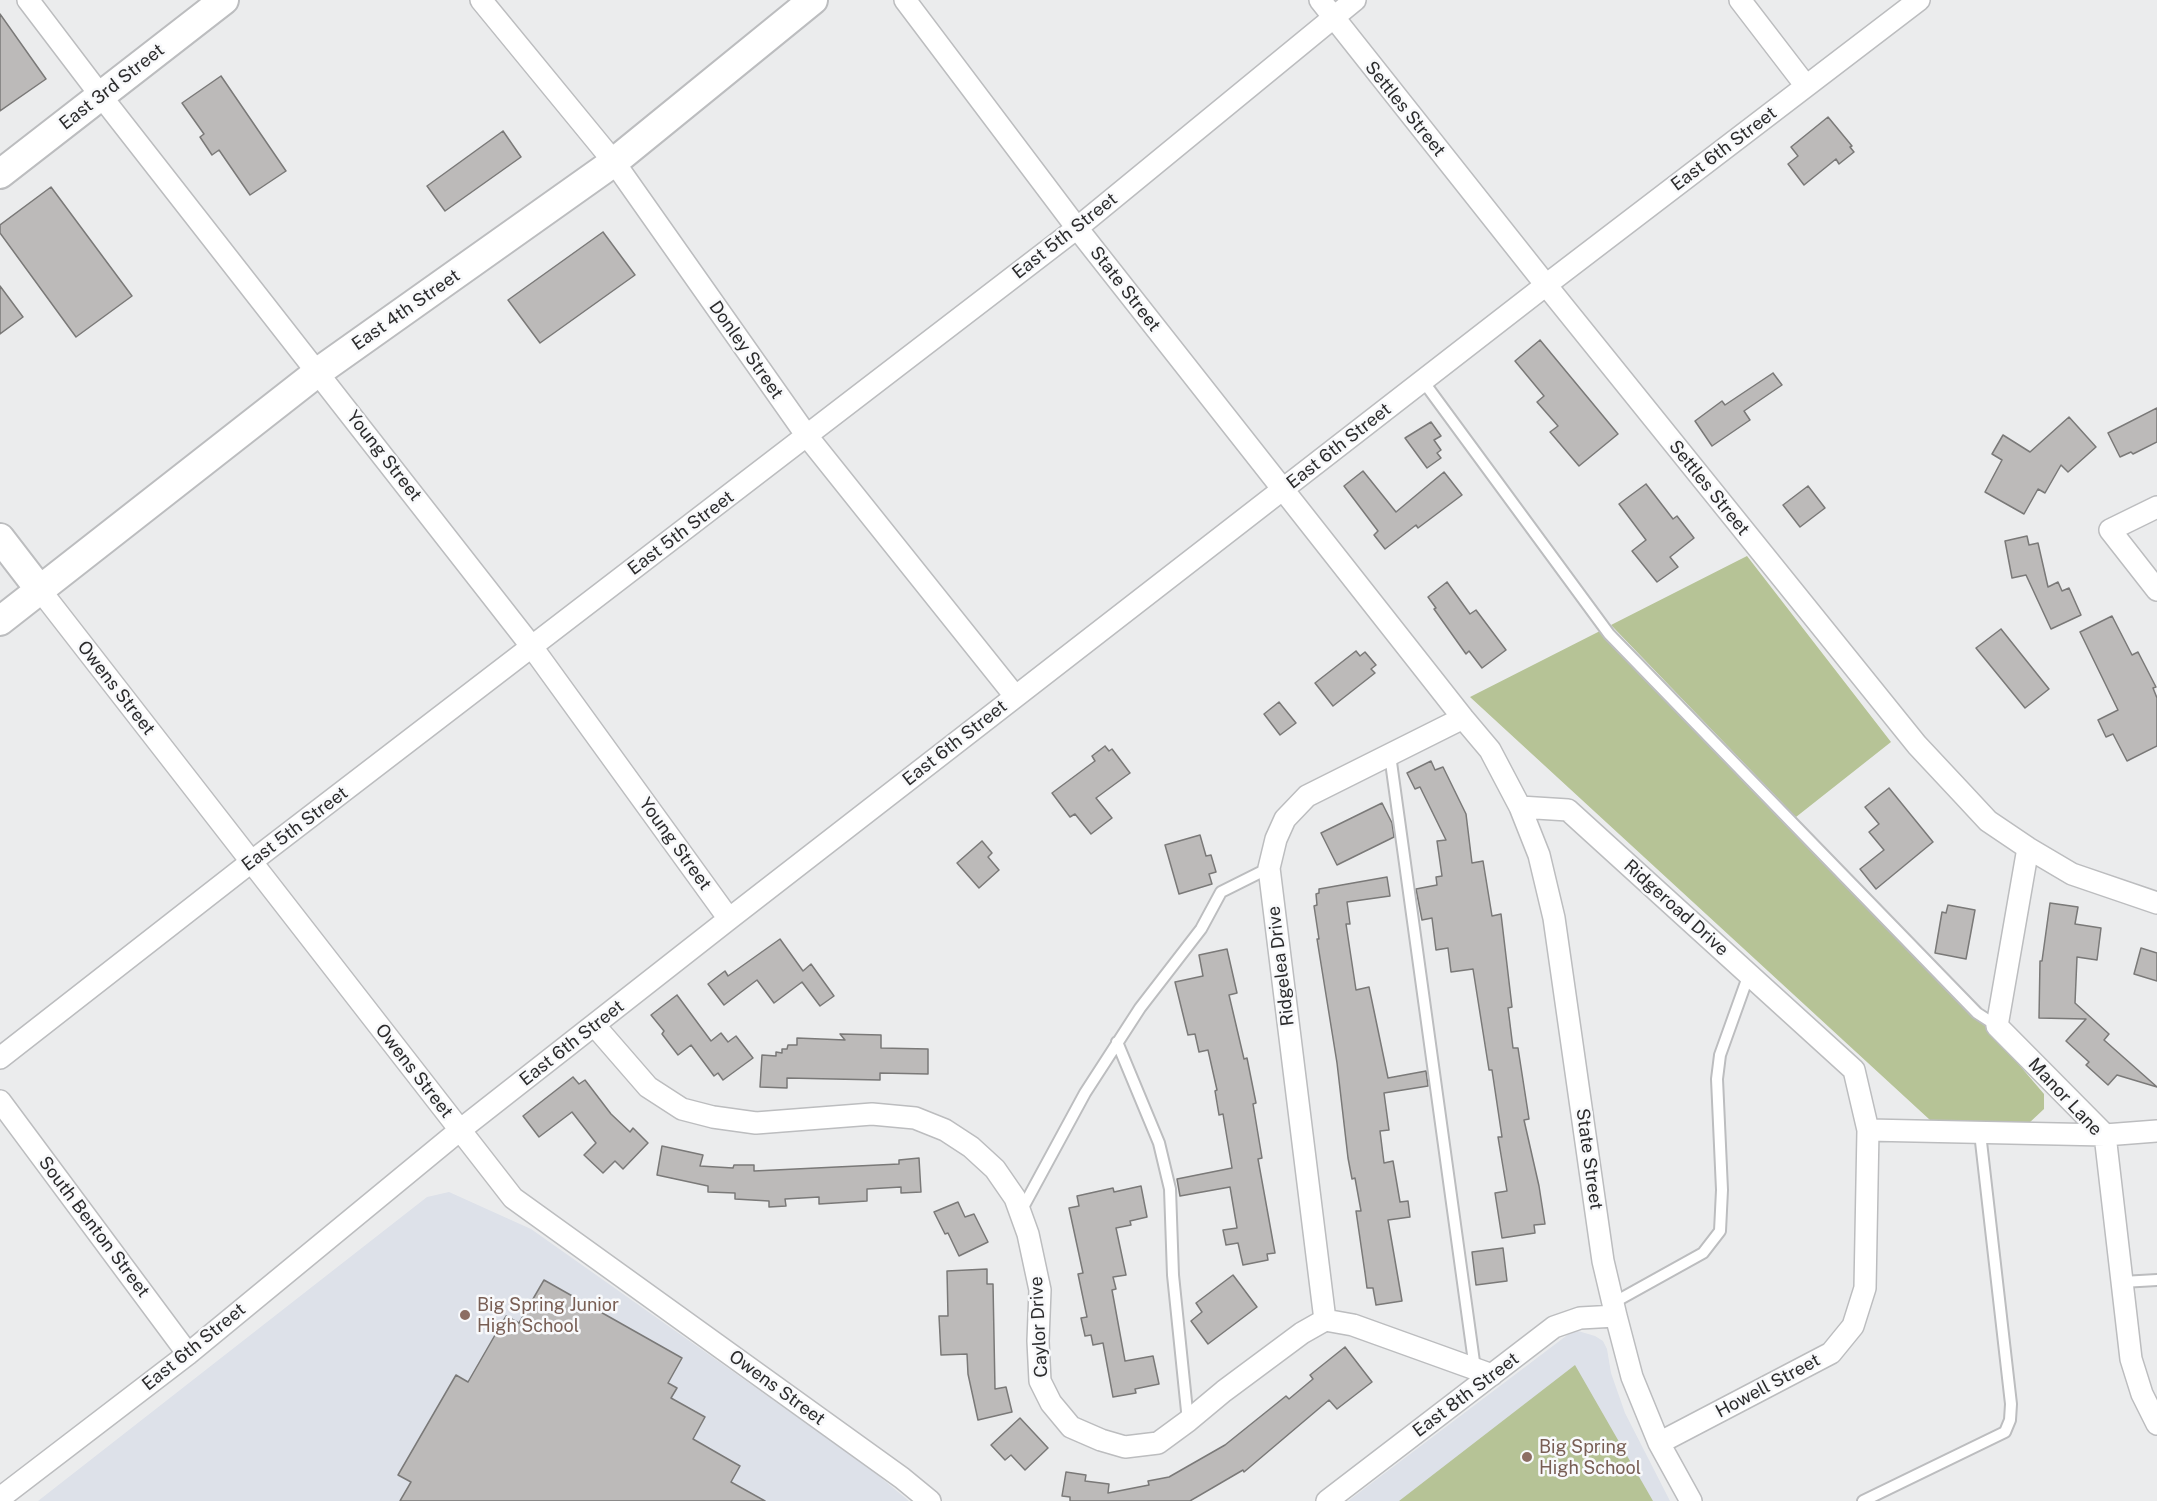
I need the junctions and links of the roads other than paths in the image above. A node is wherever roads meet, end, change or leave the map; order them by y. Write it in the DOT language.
graph roads {
  1 [pos="28,0"];
  2 [pos="224,0"];
  3 [pos="481,0"];
  4 [pos="813,0"];
  5 [pos="905,0"];
  6 [pos="1354,0"];
  7 [pos="1740,0"];
  8 [pos="1919,0"];
  9 [pos="1326,8"];
  10 [pos="1806,86"];
  11 [pos="101,96"];
  12 [pos="614,162"];
  13 [pos="0,174"];
  14 [pos="1077,228"];
  15 [pos="1546,285"];
  16 [pos="318,372"];
  17 [pos="1423,381"];
  18 [pos="807,436"];
  19 [pos="1283,490"];
  20 [pos="2157,507"];
  21 [pos="0,538"];
  22 [pos="40,590"];
  23 [pos="2157,590"];
  24 [pos="0,621"];
  25 [pos="532,647"];
  26 [pos="1015,696"];
  27 [pos="1463,718"];
  28 [pos="1390,755"];
  29 [pos="1520,807"];
  30 [pos="2028,848"];
  31 [pos="252,862"];
  32 [pos="1269,868"];
  33 [pos="2157,886"];
  34 [pos="2135,897"];
  35 [pos="2157,903"];
  36 [pos="729,919"];
  37 [pos="1749,974"];
  38 [pos="595,1026"];
  39 [pos="1998,1026"];
  40 [pos="1118,1042"];
  41 [pos="0,1058"];
  42 [pos="0,1101"];
  43 [pos="460,1130"];
  44 [pos="1868,1130"];
  45 [pos="2157,1131"];
  46 [pos="1980,1132"];
  47 [pos="2105,1135"];
  48 [pos="1020,1212"];
  49 [pos="2157,1280"];
  50 [pos="2122,1282"];
  51 [pos="1614,1309"];
  52 [pos="1325,1320"];
  53 [pos="188,1354"];
  54 [pos="1484,1372"];
  55 [pos="1188,1421"];
  56 [pos="2157,1424"];
  57 [pos="1659,1443"];
  58 [pos="0,1498"];
  59 [pos="930,1501"];
  60 [pos="1327,1501"];
  61 [pos="1691,1501"];
  62 [pos="1863,1501"];
  1 -- 11 [label="street, Young Street"];
  2 -- 11 [label="main road, East 3rd Street"];
  3 -- 12 [label="street, Donley Street"];
  4 -- 12 [label="main road, East 4th Street"];
  5 -- 14 [label="street, State Street"];
  6 -- 9 [label="street, East 5th Street"];
  7 -- 10 [label="street"];
  8 -- 10 [label="street, East 6th Street"];
  9 -- 14 [label="street, East 5th Street"];
  9 -- 15 [label="street, Settles Street"];
  10 -- 15 [label="street, East 6th Street"];
  11 -- 13 [label="main road, East 3rd Street"];
  11 -- 16 [label="street, Young Street"];
  12 -- 16 [label="main road, East 4th Street"];
  12 -- 18 [label="street, Donley Street"];
  14 -- 18 [label="street, East 5th Street"];
  14 -- 19 [label="street, State Street"];
  15 -- 17 [label="street, East 6th Street"];
  15 -- 30 [label="street, Settles Street"];
  16 -- 22 [label="main road, East 4th Street"];
  16 -- 25 [label="street, Young Street"];
  17 -- 19 [label="street, East 6th Street"];
  17 -- 39 [label="lane"];
  18 -- 25 [label="street, East 5th Street"];
  18 -- 26 [label="street, Donley Street"];
  19 -- 26 [label="street, East 6th Street"];
  19 -- 27 [label="street"];
  20 -- 23 [label="street"];
  21 -- 22 [label="main road, Owens Street"];
  22 -- 24 [label="main road, East 4th Street"];
  22 -- 31 [label="street, Owens Street"];
  25 -- 31 [label="street, East 5th Street"];
  25 -- 36 [label="street, Young Street"];
  26 -- 36 [label="street, East 6th Street"];
  27 -- 28 [label="street, Ridgelea Drive"];
  27 -- 29 [label="street"];
  28 -- 32 [label="street, Ridgelea Drive"];
  28 -- 54 [label="lane"];
  29 -- 37 [label="street, Ridgeroad Drive"];
  29 -- 51 [label="street, State Street"];
  30 -- 34 [label="street, Settles Street"];
  30 -- 39 [label="street"];
  31 -- 41 [label="street, East 5th Street"];
  31 -- 43 [label="street, Owens Street"];
  32 -- 40 [label="lane"];
  32 -- 52 [label="street, Ridgelea Drive"];
  33 -- 34 [label="street"];
  34 -- 35 [label="street, Settles Street"];
  36 -- 38 [label="street, East 6th Street"];
  37 -- 44 [label="street, Ridgeroad Drive"];
  37 -- 51 [label="lane"];
  38 -- 43 [label="street, East 6th Street"];
  38 -- 48 [label="street, Caylor Drive"];
  39 -- 47 [label="street, Manor Lane"];
  40 -- 48 [label="lane"];
  40 -- 55 [label="lane"];
  42 -- 53 [label="street, South Benton Street"];
  43 -- 53 [label="street, East 6th Street"];
  43 -- 59 [label="street, Owens Street"];
  44 -- 46 [label="street"];
  44 -- 57 [label="street, Howell Street"];
  45 -- 47 [label="street"];
  46 -- 47 [label="street"];
  46 -- 62 [label="lane"];
  47 -- 50 [label="street, Manor Lane"];
  48 -- 55 [label="street, Caylor Drive"];
  49 -- 50 [label="lane"];
  50 -- 56 [label="street, Manor Lane"];
  51 -- 54 [label="street, East 8th Street"];
  51 -- 57 [label="street, State Street"];
  52 -- 54 [label="street"];
  52 -- 55 [label="street, Caylor Drive"];
  53 -- 58 [label="street, East 6th Street"];
  54 -- 60 [label="street, East 8th Street"];
  57 -- 61 [label="street, State Street"];
}
